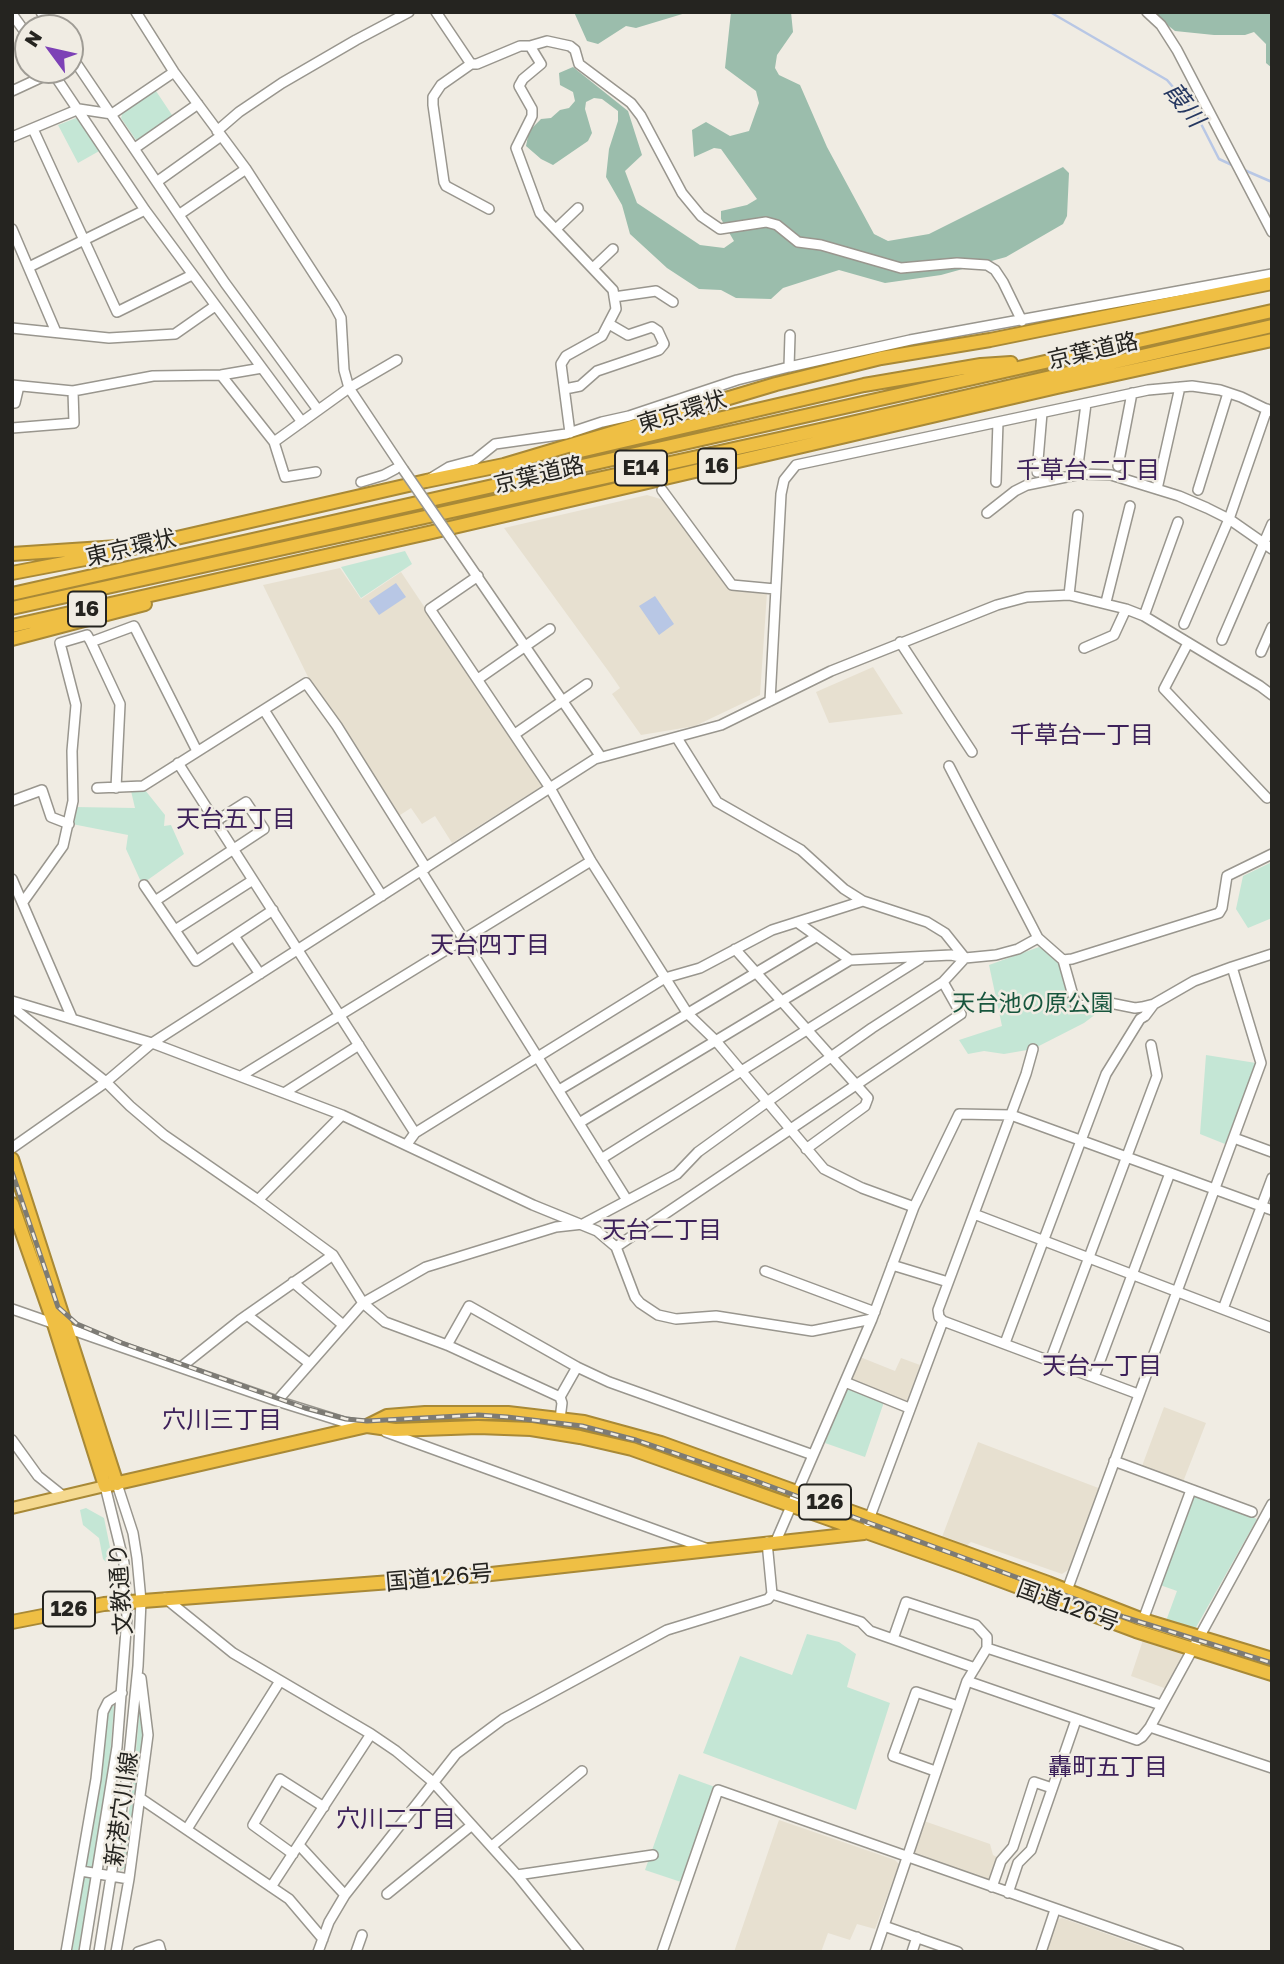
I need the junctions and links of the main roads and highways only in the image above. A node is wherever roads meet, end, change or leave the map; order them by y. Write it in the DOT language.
graph roads {
  1 [pos="1272,284"];
  2 [pos="1268,312"];
  3 [pos="1271,331"];
  4 [pos="1046,362"];
  5 [pos="467,473"];
  6 [pos="136,547"];
  7 [pos="12,554"];
  8 [pos="12,573"];
  9 [pos="162,592"];
  10 [pos="12,594"];
  11 [pos="12,608"];
  12 [pos="12,626"];
  13 [pos="12,639"];
  14 [pos="12,1159"];
  15 [pos="12,1204"];
  16 [pos="367,1426"];
  17 [pos="111,1485"];
  18 [pos="794,1498"];
  19 [pos="12,1508"];
  20 [pos="899,1529"];
  21 [pos="867,1532"];
  22 [pos="12,1622"];
  23 [pos="1194,1643"];
  24 [pos="1272,1659"];
  25 [pos="1272,1674"];
  1 -- 5 [label="highway, 東京環状 / 16"];
  2 -- 4 [label="highway, 京葉道路 / E14"];
  3 -- 9 [label="highway, 16"];
  3 -- 11 [label="highway, 京葉道路 / E14"];
  4 -- 5 [label="highway"];
  4 -- 10 [label="highway, 京葉道路 / E14"];
  5 -- 6 [label="highway, 東京環状 / 16"];
  6 -- 7 [label="highway"];
  6 -- 8 [label="highway, 東京環状 / 16"];
  9 -- 12 [label="highway, 16"];
  9 -- 13 [label="highway"];
  14 -- 17 [label="highway"];
  15 -- 17 [label="highway"];
  16 -- 17 [label="highway, 国道126号 / 126"];
  16 -- 18 [label="highway, 国道126号 / 126"];
  16 -- 18 [label="highway, 国道126号 / 126"];
  17 -- 19 [label="main road"];
  18 -- 20 [label="highway, 国道126号 / 126"];
  18 -- 21 [label="highway, 国道126号 / 126"];
  20 -- 21 [label="highway, 国道126号 / 126"];
  20 -- 23 [label="highway, 国道126号 / 126"];
  21 -- 22 [label="highway, 国道126号 / 126"];
  21 -- 23 [label="highway, 国道126号 / 126"];
  23 -- 24 [label="highway, 国道126号 / 126"];
  23 -- 25 [label="highway, 国道126号 / 126"];
}
